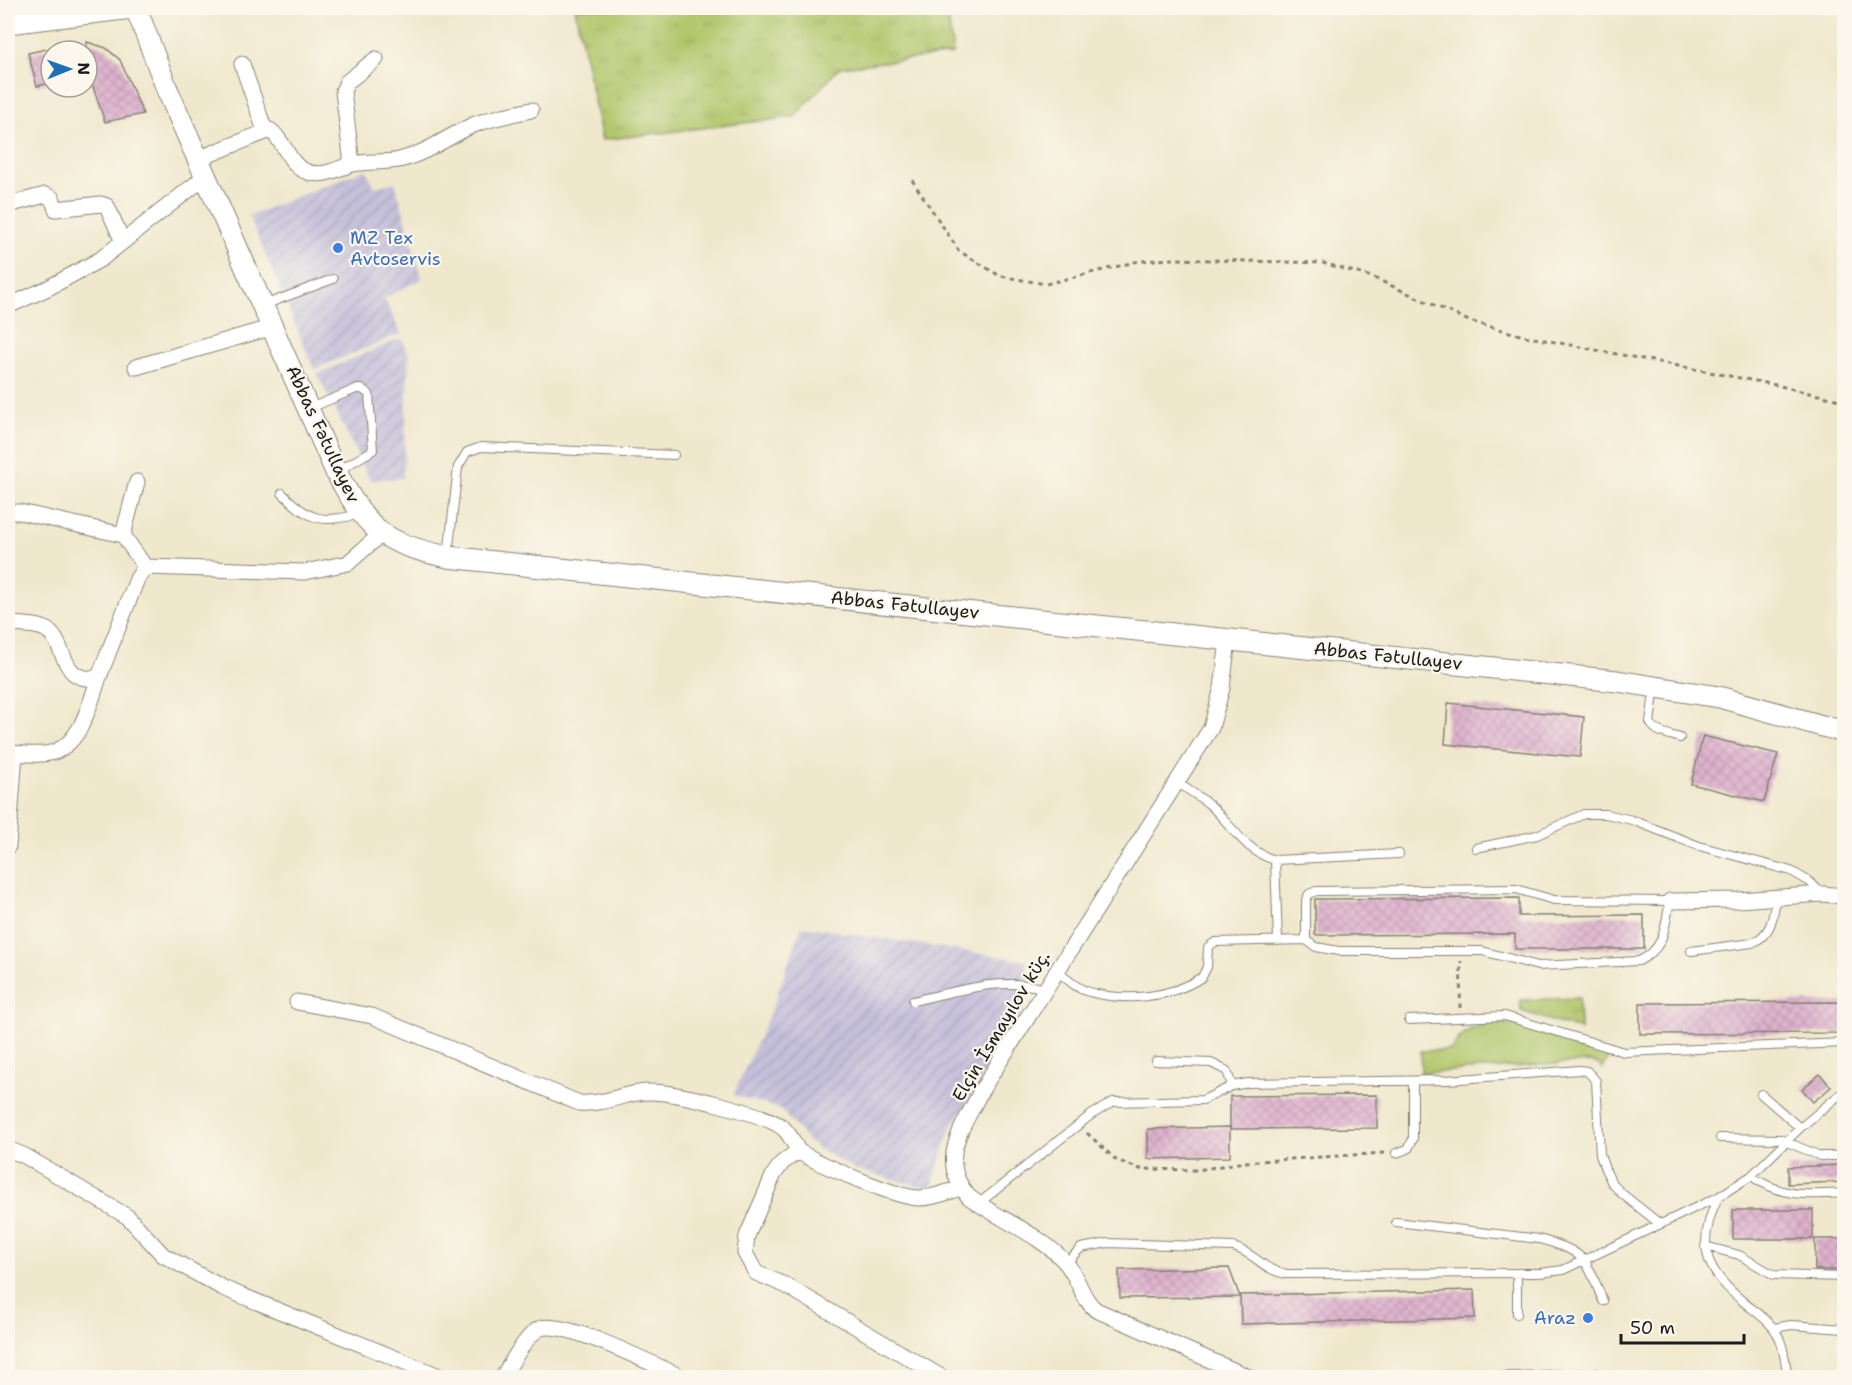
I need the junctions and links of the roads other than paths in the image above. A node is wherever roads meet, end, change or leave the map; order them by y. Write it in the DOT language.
graph roads {
  1 [pos="134,8"];
  2 [pos="58,12"];
  3 [pos="8,24"];
  4 [pos="376,59"];
  5 [pos="243,64"];
  6 [pos="531,110"];
  7 [pos="265,131"];
  8 [pos="352,164"];
  9 [pos="202,167"];
  10 [pos="8,204"];
  11 [pos="123,242"];
  12 [pos="333,279"];
  13 [pos="264,305"];
  14 [pos="8,306"];
  15 [pos="273,327"];
  16 [pos="136,367"];
  17 [pos="309,409"];
  18 [pos="674,455"];
  19 [pos="336,472"];
  20 [pos="136,482"];
  21 [pos="282,493"];
  22 [pos="8,512"];
  23 [pos="362,514"];
  24 [pos="381,534"];
  25 [pos="123,535"];
  26 [pos="448,557"];
  27 [pos="145,567"];
  28 [pos="8,624"];
  29 [pos="1228,639"];
  30 [pos="99,677"];
  31 [pos="1655,686"];
  32 [pos="1845,732"];
  33 [pos="1680,738"];
  34 [pos="11,753"];
  35 [pos="1178,783"];
  36 [pos="8,846"];
  37 [pos="1476,848"];
  38 [pos="1399,854"];
  39 [pos="1275,860"];
  40 [pos="1822,894"];
  41 [pos="1845,896"];
  42 [pos="1776,898"];
  43 [pos="1670,901"];
  44 [pos="1306,940"];
  45 [pos="1278,941"];
  46 [pos="1691,951"];
  47 [pos="1057,971"];
  48 [pos="1046,989"];
  49 [pos="913,1001"];
  50 [pos="297,1002"];
  51 [pos="1408,1020"];
  52 [pos="1845,1043"];
  53 [pos="1156,1061"];
  54 [pos="1413,1081"];
  55 [pos="1232,1086"];
  56 [pos="1845,1091"];
  57 [pos="1761,1094"];
  58 [pos="1800,1128"];
  59 [pos="1720,1138"];
  60 [pos="1790,1141"];
  61 [pos="8,1149"];
  62 [pos="798,1151"];
  63 [pos="1396,1153"];
  64 [pos="1845,1156"];
  65 [pos="1751,1176"];
  66 [pos="960,1188"];
  67 [pos="1845,1194"];
  68 [pos="1718,1197"];
  69 [pos="978,1204"];
  70 [pos="1395,1222"];
  71 [pos="1660,1224"];
  72 [pos="1705,1246"];
  73 [pos="1586,1261"];
  74 [pos="1066,1263"];
  75 [pos="1517,1273"];
  76 [pos="1845,1277"];
  77 [pos="1603,1301"];
  78 [pos="1517,1314"];
  79 [pos="1774,1328"];
  80 [pos="1845,1329"];
  81 [pos="444,1377"];
  82 [pos="502,1377"];
  83 [pos="684,1377"];
  84 [pos="943,1377"];
  85 [pos="1251,1377"];
  86 [pos="1462,1377"];
  87 [pos="1607,1377"];
  88 [pos="1788,1377"];
  1 -- 2 [label="main road"];
  1 -- 9 [label="main road, Abbas Fətullayev"];
  2 -- 3 [label="main road"];
  4 -- 8 [label="street"];
  5 -- 7 [label="street"];
  6 -- 8 [label="street"];
  7 -- 8 [label="street"];
  7 -- 9 [label="street"];
  9 -- 11 [label="street"];
  9 -- 13 [label="main road, Abbas Fətullayev"];
  10 -- 11 [label="street"];
  11 -- 14 [label="street"];
  12 -- 13 [label="lane"];
  13 -- 15 [label="main road, Abbas Fətullayev"];
  15 -- 16 [label="street"];
  15 -- 17 [label="main road, Abbas Fətullayev"];
  17 -- 19 [label="main road, Abbas Fətullayev"];
  17 -- 19 [label="lane"];
  18 -- 26 [label="lane"];
  19 -- 23 [label="main road, Abbas Fətullayev"];
  20 -- 25 [label="street"];
  21 -- 23 [label="lane"];
  22 -- 25 [label="street"];
  23 -- 24 [label="main road, Abbas Fətullayev"];
  24 -- 26 [label="main road, Abbas Fətullayev"];
  24 -- 27 [label="street"];
  25 -- 27 [label="street"];
  26 -- 29 [label="main road, Abbas Fətullayev"];
  27 -- 30 [label="street"];
  28 -- 30 [label="street"];
  29 -- 31 [label="main road, Abbas Fətullayev"];
  29 -- 35 [label="street, Elçin İsmayılov küç."];
  30 -- 34 [label="street"];
  31 -- 32 [label="main road, Abbas Fətullayev"];
  31 -- 33 [label="lane"];
  34 -- 36 [label="street"];
  35 -- 39 [label="lane"];
  35 -- 47 [label="street, Elçin İsmayılov küç."];
  37 -- 40 [label="lane"];
  38 -- 39 [label="lane"];
  39 -- 45 [label="lane"];
  40 -- 41 [label="street"];
  40 -- 42 [label="street"];
  42 -- 43 [label="street"];
  42 -- 46 [label="lane"];
  43 -- 44 [label="lane"];
  43 -- 44 [label="lane"];
  44 -- 45 [label="lane"];
  45 -- 47 [label="lane"];
  47 -- 48 [label="street, Elçin İsmayılov küç."];
  48 -- 49 [label="lane"];
  48 -- 66 [label="street, Elçin İsmayılov küç."];
  50 -- 62 [label="street"];
  51 -- 52 [label="lane"];
  53 -- 55 [label="lane"];
  54 -- 55 [label="lane"];
  54 -- 63 [label="lane"];
  54 -- 71 [label="lane"];
  55 -- 69 [label="lane"];
  56 -- 58 [label="lane"];
  57 -- 58 [label="lane"];
  58 -- 60 [label="lane"];
  59 -- 60 [label="lane"];
  60 -- 64 [label="lane"];
  60 -- 65 [label="lane"];
  61 -- 81 [label="street"];
  62 -- 66 [label="street"];
  62 -- 84 [label="street"];
  65 -- 67 [label="lane"];
  65 -- 68 [label="lane"];
  66 -- 69 [label="street"];
  68 -- 71 [label="lane"];
  68 -- 72 [label="lane"];
  69 -- 74 [label="street"];
  70 -- 73 [label="lane"];
  71 -- 73 [label="lane"];
  72 -- 76 [label="lane"];
  72 -- 79 [label="lane"];
  73 -- 75 [label="lane"];
  73 -- 77 [label="lane"];
  74 -- 75 [label="lane"];
  74 -- 85 [label="street"];
  75 -- 78 [label="lane"];
  79 -- 80 [label="lane"];
  79 -- 88 [label="lane"];
  82 -- 83 [label="street"];
  86 -- 87 [label="lane"];
}
